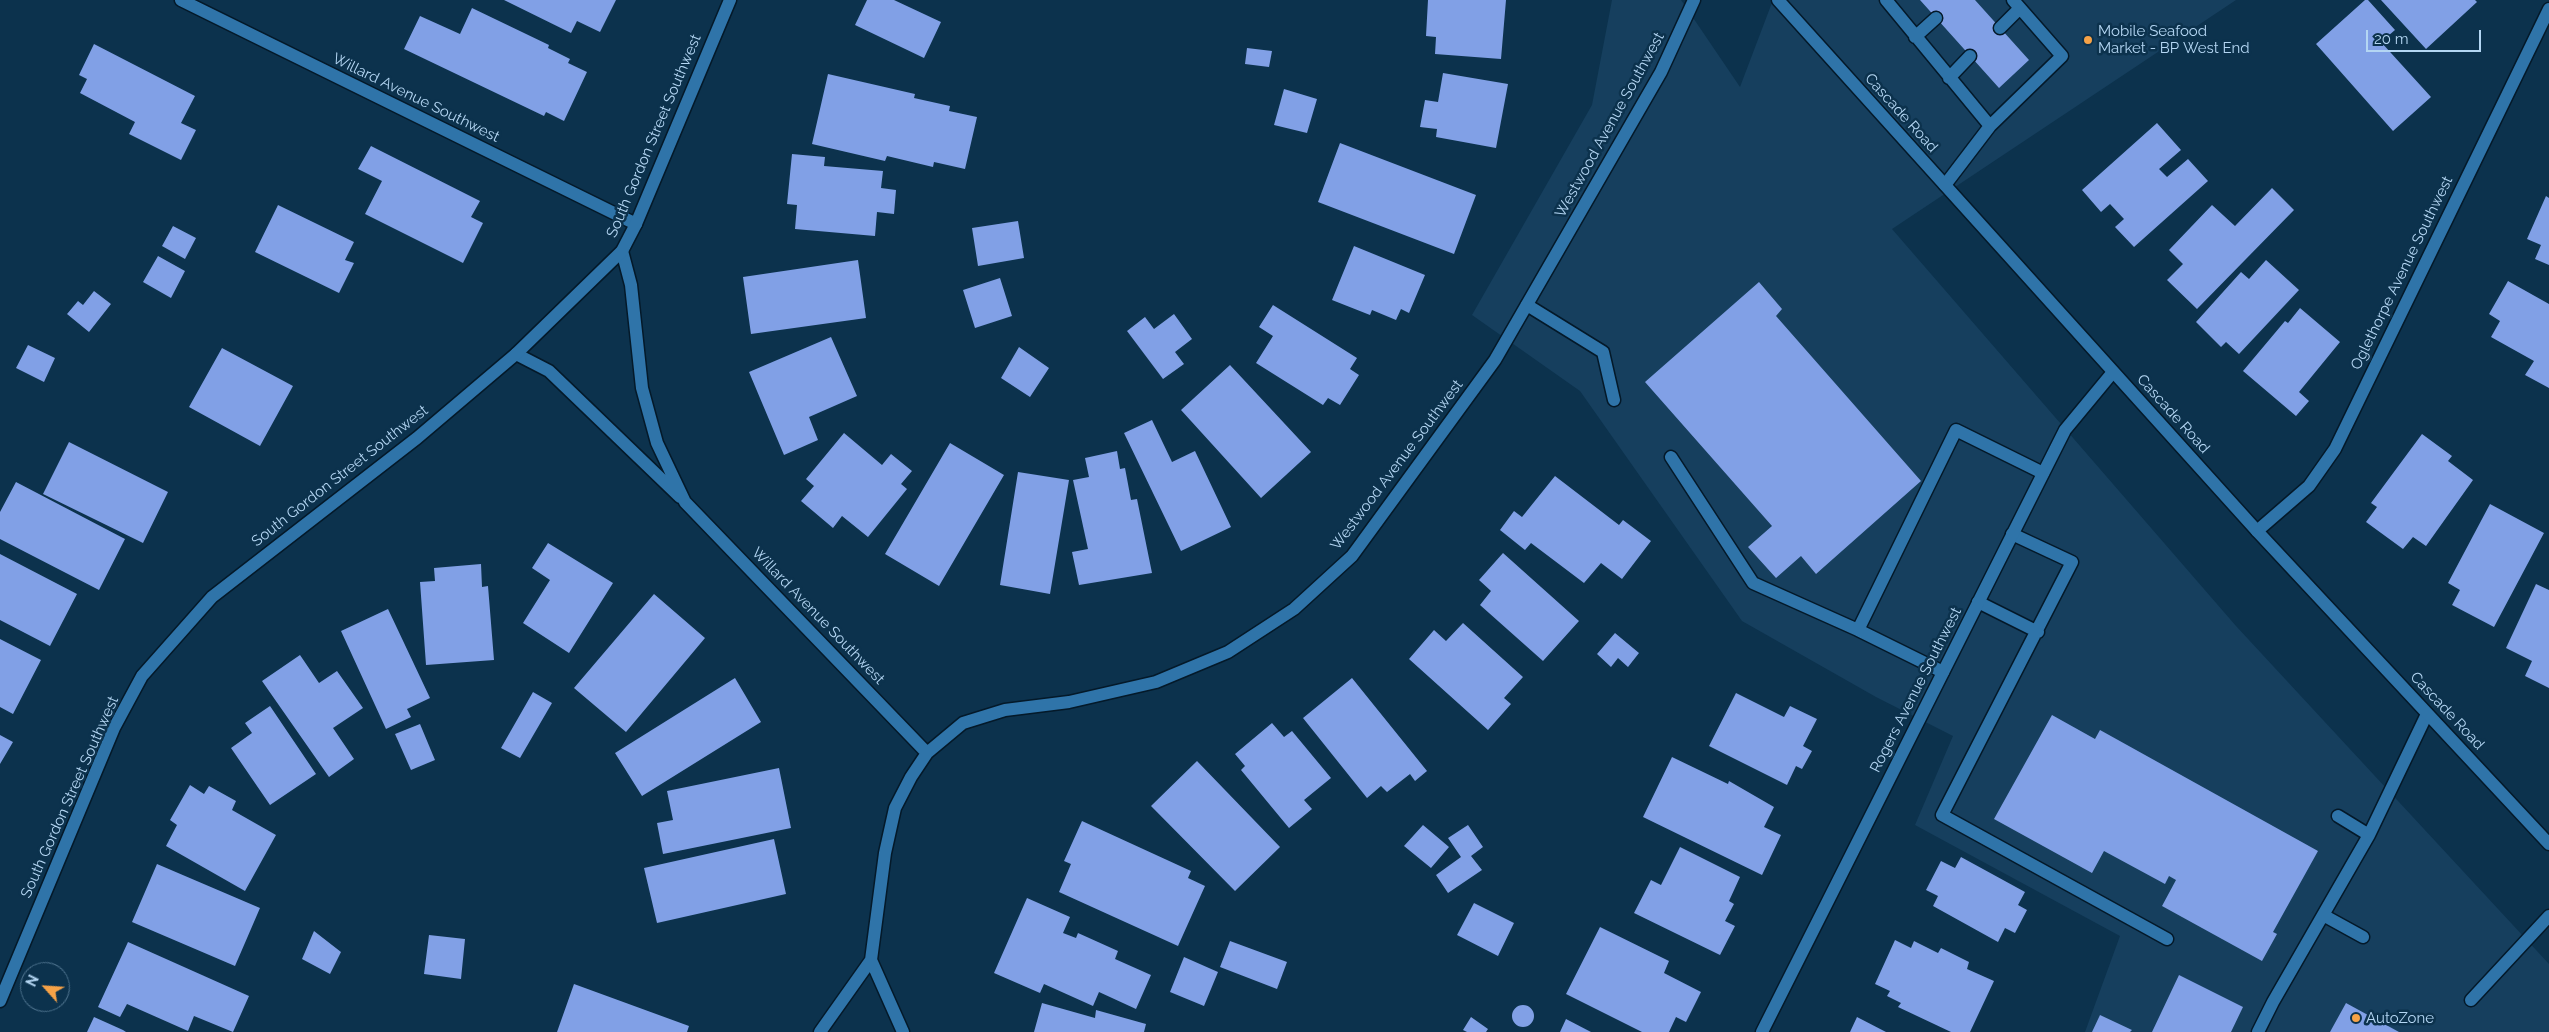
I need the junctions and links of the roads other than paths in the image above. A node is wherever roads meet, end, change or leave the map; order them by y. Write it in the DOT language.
graph roads {
  1 [pos="181,0"];
  2 [pos="730,0"];
  3 [pos="1778,0"];
  4 [pos="1886,0"];
  5 [pos="1692,1"];
  6 [pos="2016,4"];
  7 [pos="2549,9"];
  8 [pos="1936,18"];
  9 [pos="2000,28"];
  10 [pos="1915,37"];
  11 [pos="1970,56"];
  12 [pos="1950,78"];
  13 [pos="1990,126"];
  14 [pos="1945,185"];
  15 [pos="636,224"];
  16 [pos="622,251"];
  17 [pos="1527,306"];
  18 [pos="516,354"];
  19 [pos="2113,372"];
  20 [pos="1614,400"];
  21 [pos="1671,457"];
  22 [pos="2043,472"];
  23 [pos="685,502"];
  24 [pos="2257,531"];
  25 [pos="2012,534"];
  26 [pos="1978,602"];
  27 [pos="1858,630"];
  28 [pos="2038,632"];
  29 [pos="1943,672"];
  30 [pos="2427,714"];
  31 [pos="927,753"];
  32 [pos="2338,816"];
  33 [pos="2369,835"];
  34 [pos="2549,844"];
  35 [pos="2323,915"];
  36 [pos="2549,916"];
  37 [pos="2363,937"];
  38 [pos="2167,939"];
  39 [pos="871,960"];
  40 [pos="2471,1000"];
  41 [pos="0,1001"];
  42 [pos="820,1032"];
  43 [pos="903,1032"];
  44 [pos="1762,1032"];
  45 [pos="2258,1032"];
  1 -- 15 [label="street, Willard Avenue Southwest"];
  2 -- 15 [label="street, South Gordon Street Southwest"];
  3 -- 14 [label="street, Cascade Road"];
  4 -- 10 [label="street"];
  5 -- 17 [label="street, Westwood Avenue Southwest"];
  6 -- 9 [label="street"];
  6 -- 13 [label="street"];
  7 -- 24 [label="street, Oglethorpe Avenue Southwest"];
  8 -- 10 [label="street"];
  10 -- 12 [label="street"];
  11 -- 12 [label="street"];
  12 -- 13 [label="street"];
  13 -- 14 [label="street"];
  14 -- 19 [label="street, Cascade Road"];
  15 -- 16 [label="street, South Gordon Street Southwest"];
  16 -- 18 [label="street, South Gordon Street Southwest"];
  16 -- 23 [label="street, Willard Avenue Southwest"];
  17 -- 20 [label="street"];
  17 -- 31 [label="street, Westwood Avenue Southwest"];
  18 -- 23 [label="street, Willard Avenue Southwest"];
  18 -- 41 [label="street, South Gordon Street Southwest"];
  19 -- 22 [label="street, Rogers Avenue Southwest"];
  19 -- 24 [label="street, Cascade Road"];
  21 -- 27 [label="street"];
  22 -- 25 [label="street, Rogers Avenue Southwest"];
  22 -- 27 [label="street"];
  23 -- 31 [label="street, Willard Avenue Southwest"];
  24 -- 30 [label="street, Cascade Road"];
  25 -- 26 [label="street, Rogers Avenue Southwest"];
  25 -- 28 [label="street"];
  26 -- 28 [label="street"];
  26 -- 29 [label="street, Rogers Avenue Southwest"];
  27 -- 29 [label="street"];
  28 -- 38 [label="street"];
  29 -- 44 [label="street, Rogers Avenue Southwest"];
  30 -- 33 [label="street"];
  30 -- 34 [label="street, Cascade Road"];
  31 -- 39 [label="street, Westwood Avenue Southwest"];
  32 -- 33 [label="street"];
  33 -- 35 [label="street"];
  35 -- 37 [label="street"];
  35 -- 45 [label="street"];
  36 -- 40 [label="street"];
  39 -- 42 [label="street, Westwood Avenue Southwest"];
  39 -- 43 [label="street"];
}
